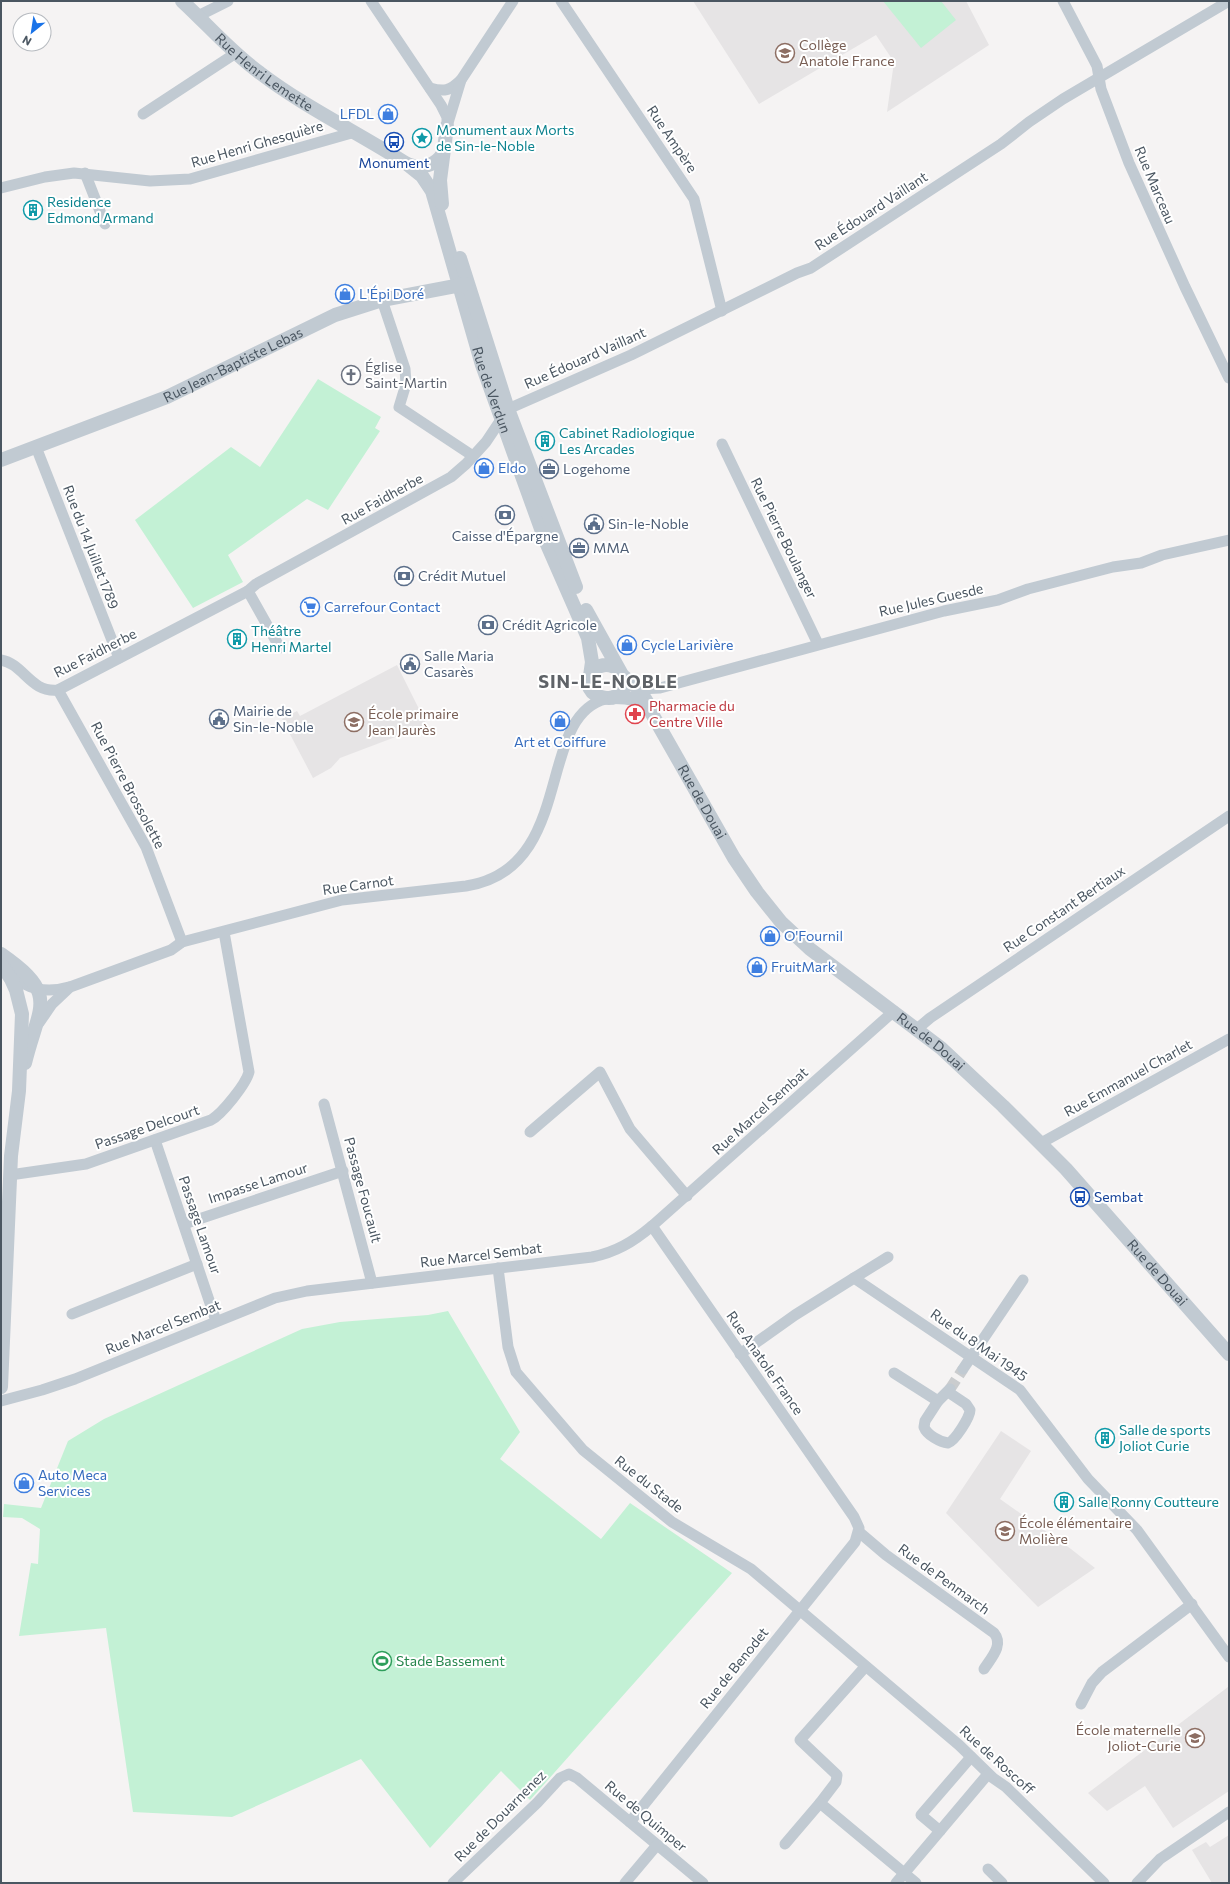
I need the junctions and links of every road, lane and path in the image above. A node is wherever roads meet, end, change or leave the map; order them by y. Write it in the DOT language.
graph roads {
  1 [pos="182,1"];
  2 [pos="228,1"];
  3 [pos="371,1"];
  4 [pos="513,1"];
  5 [pos="561,1"];
  6 [pos="1062,1"];
  7 [pos="1229,1"];
  8 [pos="198,16"];
  9 [pos="236,53"];
  10 [pos="1099,78"];
  11 [pos="461,80"];
  12 [pos="430,88"];
  13 [pos="143,114"];
  14 [pos="447,126"];
  15 [pos="355,132"];
  16 [pos="443,153"];
  17 [pos="407,164"];
  18 [pos="84,173"];
  19 [pos="1,188"];
  20 [pos="105,224"];
  21 [pos="463,284"];
  22 [pos="382,300"];
  23 [pos="722,311"];
  24 [pos="1229,378"];
  25 [pos="505,414"];
  26 [pos="722,444"];
  27 [pos="36,447"];
  28 [pos="474,456"];
  29 [pos="1,460"];
  30 [pos="1229,540"];
  31 [pos="248,591"];
  32 [pos="818,644"];
  33 [pos="280,648"];
  34 [pos="119,658"];
  35 [pos="1,660"];
  36 [pos="621,674"];
  37 [pos="590,676"];
  38 [pos="58,690"];
  39 [pos="639,690"];
  40 [pos="610,698"];
  41 [pos="654,718"];
  42 [pos="1229,816"];
  43 [pos="224,932"];
  44 [pos="182,942"];
  45 [pos="1,954"];
  46 [pos="4,968"];
  47 [pos="70,987"];
  48 [pos="38,990"];
  49 [pos="894,1011"];
  50 [pos="37,1026"];
  51 [pos="917,1029"];
  52 [pos="1229,1039"];
  53 [pos="19,1091"];
  54 [pos="324,1104"];
  55 [pos="530,1132"];
  56 [pos="155,1140"];
  57 [pos="1041,1143"];
  58 [pos="343,1171"];
  59 [pos="10,1175"];
  60 [pos="687,1196"];
  61 [pos="184,1224"];
  62 [pos="652,1226"];
  63 [pos="888,1257"];
  64 [pos="197,1264"];
  65 [pos="498,1268"];
  66 [pos="854,1278"];
  67 [pos="1023,1280"];
  68 [pos="372,1283"];
  69 [pos="72,1314"];
  70 [pos="216,1321"];
  71 [pos="740,1354"];
  72 [pos="1229,1354"];
  73 [pos="971,1356"];
  74 [pos="963,1368"];
  75 [pos="894,1373"];
  76 [pos="1,1387"];
  77 [pos="1,1401"];
  78 [pos="938,1401"];
  79 [pos="859,1532"];
  80 [pos="1192,1604"];
  81 [pos="800,1610"];
  82 [pos="1229,1657"];
  83 [pos="865,1667"];
  84 [pos="984,1669"];
  85 [pos="1081,1704"];
  86 [pos="971,1757"];
  87 [pos="569,1774"];
  88 [pos="988,1774"];
  89 [pos="820,1803"];
  90 [pos="1229,1812"];
  91 [pos="630,1822"];
  92 [pos="940,1831"];
  93 [pos="785,1844"];
  94 [pos="657,1845"];
  95 [pos="988,1869"];
  96 [pos="904,1873"];
  97 [pos="453,1883"];
  98 [pos="625,1883"];
  99 [pos="703,1883"];
  100 [pos="896,1883"];
  101 [pos="916,1883"];
  102 [pos="1002,1883"];
  103 [pos="1104,1883"];
  104 [pos="1137,1883"];
  1 -- 8 [label="street, Rue Henri Lemette"];
  2 -- 8 [label="street"];
  3 -- 12 [label="street"];
  4 -- 11 [label="street"];
  5 -- 23 [label="street, Rue Ampère"];
  6 -- 10 [label="street, Rue Marceau"];
  7 -- 10 [label="street, Rue Édouard Vaillant"];
  8 -- 9 [label="street, Rue Henri Lemette"];
  9 -- 13 [label="street"];
  9 -- 15 [label="street, Rue Henri Lemette"];
  10 -- 23 [label="street, Rue Édouard Vaillant"];
  10 -- 24 [label="street, Rue Marceau"];
  11 -- 12 [label="street"];
  11 -- 14 [label="street"];
  12 -- 14 [label="street"];
  14 -- 16 [label="street, Rue de Verdun"];
  15 -- 17 [label="street, Rue de Verdun"];
  15 -- 18 [label="street, Rue Henri Ghesquière"];
  16 -- 17 [label="street"];
  16 -- 21 [label="street, Rue de Verdun"];
  17 -- 21 [label="street, Rue de Verdun"];
  18 -- 19 [label="street, Rue Henri Ghesquière"];
  18 -- 20 [label="street"];
  21 -- 22 [label="street, Rue Jean-Baptiste Lebas"];
  21 -- 25 [label="street, Rue de Verdun"];
  22 -- 27 [label="street, Rue Jean-Baptiste Lebas"];
  22 -- 28 [label="street"];
  23 -- 25 [label="street, Rue Édouard Vaillant"];
  25 -- 28 [label="street, Rue Faidherbe"];
  25 -- 36 [label="street, Rue de Verdun"];
  25 -- 37 [label="street, Rue de Verdun"];
  26 -- 32 [label="street, Rue Pierre Boulanger"];
  27 -- 29 [label="street, Rue Jean-Baptiste Lebas"];
  27 -- 34 [label="street, Rue du 14 Juillet 1789"];
  28 -- 31 [label="street, Rue Faidherbe"];
  30 -- 32 [label="street, Rue Jules Guesde"];
  31 -- 33 [label="street"];
  31 -- 34 [label="street, Rue Faidherbe"];
  32 -- 39 [label="street, Rue Jules Guesde"];
  34 -- 38 [label="street, Rue Faidherbe"];
  35 -- 38 [label="street, Rue Faidherbe"];
  36 -- 37 [label="street"];
  36 -- 39 [label="street, Rue de Douai"];
  36 -- 40 [label="street"];
  37 -- 40 [label="street"];
  38 -- 44 [label="street, Rue Pierre Brossolette"];
  39 -- 41 [label="street, Rue de Douai"];
  40 -- 41 [label="street, Rue de Douai"];
  40 -- 43 [label="street, Rue Carnot"];
  41 -- 49 [label="street, Rue de Douai"];
  42 -- 51 [label="street, Rue Constant Bertiaux"];
  43 -- 44 [label="street, Rue Carnot"];
  43 -- 56 [label="street, Passage Delcourt"];
  44 -- 47 [label="street, Rue Carnot"];
  45 -- 48 [label="street"];
  46 -- 48 [label="street"];
  46 -- 53 [label="street"];
  47 -- 48 [label="street"];
  47 -- 50 [label="street, Rue Carnot"];
  48 -- 50 [label="street"];
  49 -- 51 [label="street, Rue de Douai"];
  49 -- 60 [label="street, Rue Marcel Sembat"];
  50 -- 53 [label="street"];
  51 -- 57 [label="street, Rue de Douai"];
  52 -- 57 [label="street, Rue Emmanuel Charlet"];
  53 -- 59 [label="street"];
  54 -- 58 [label="street, Passage Foucault"];
  55 -- 60 [label="street"];
  56 -- 59 [label="street, Passage Delcourt"];
  56 -- 61 [label="street, Passage Lamour"];
  57 -- 72 [label="street, Rue de Douai"];
  58 -- 61 [label="street, Impasse Lamour"];
  58 -- 68 [label="street, Passage Foucault"];
  59 -- 76 [label="street"];
  60 -- 62 [label="street, Rue Marcel Sembat"];
  61 -- 64 [label="street, Passage Lamour"];
  62 -- 65 [label="street, Rue Marcel Sembat"];
  62 -- 71 [label="street, Rue Anatole France"];
  63 -- 66 [label="street"];
  64 -- 69 [label="street"];
  64 -- 70 [label="street, Passage Lamour"];
  65 -- 68 [label="street, Rue Marcel Sembat"];
  65 -- 81 [label="street, Rue du Stade"];
  66 -- 71 [label="street"];
  66 -- 73 [label="street, Rue du 8 Mai 1945"];
  67 -- 73 [label="street"];
  68 -- 70 [label="street, Rue Marcel Sembat"];
  70 -- 77 [label="street, Rue Marcel Sembat"];
  71 -- 79 [label="street, Rue Anatole France"];
  73 -- 74 [label="street"];
  73 -- 80 [label="street, Rue du 8 Mai 1945"];
  75 -- 78 [label="street"];
  78 -- 78 [label="street"];
  79 -- 81 [label="street, Rue de Benodet"];
  79 -- 84 [label="street, Rue de Penmarch"];
  80 -- 82 [label="street, Rue du 8 Mai 1945"];
  80 -- 85 [label="street"];
  81 -- 83 [label="street, Rue du Stade"];
  81 -- 91 [label="street, Rue de Benodet"];
  83 -- 86 [label="street, Rue de Roscoff"];
  83 -- 89 [label="street"];
  86 -- 88 [label="street, Rue de Roscoff"];
  86 -- 92 [label="street"];
  87 -- 91 [label="street, Rue de Quimper"];
  87 -- 97 [label="street, Rue de Douarnenez"];
  88 -- 92 [label="street"];
  88 -- 103 [label="street, Rue de Roscoff"];
  89 -- 93 [label="street"];
  89 -- 96 [label="street"];
  90 -- 104 [label="street"];
  91 -- 94 [label="street, Rue de Quimper"];
  92 -- 96 [label="street"];
  94 -- 98 [label="street"];
  94 -- 99 [label="street, Rue de Quimper"];
  95 -- 102 [label="street"];
  96 -- 100 [label="street"];
  96 -- 101 [label="street"];
}
